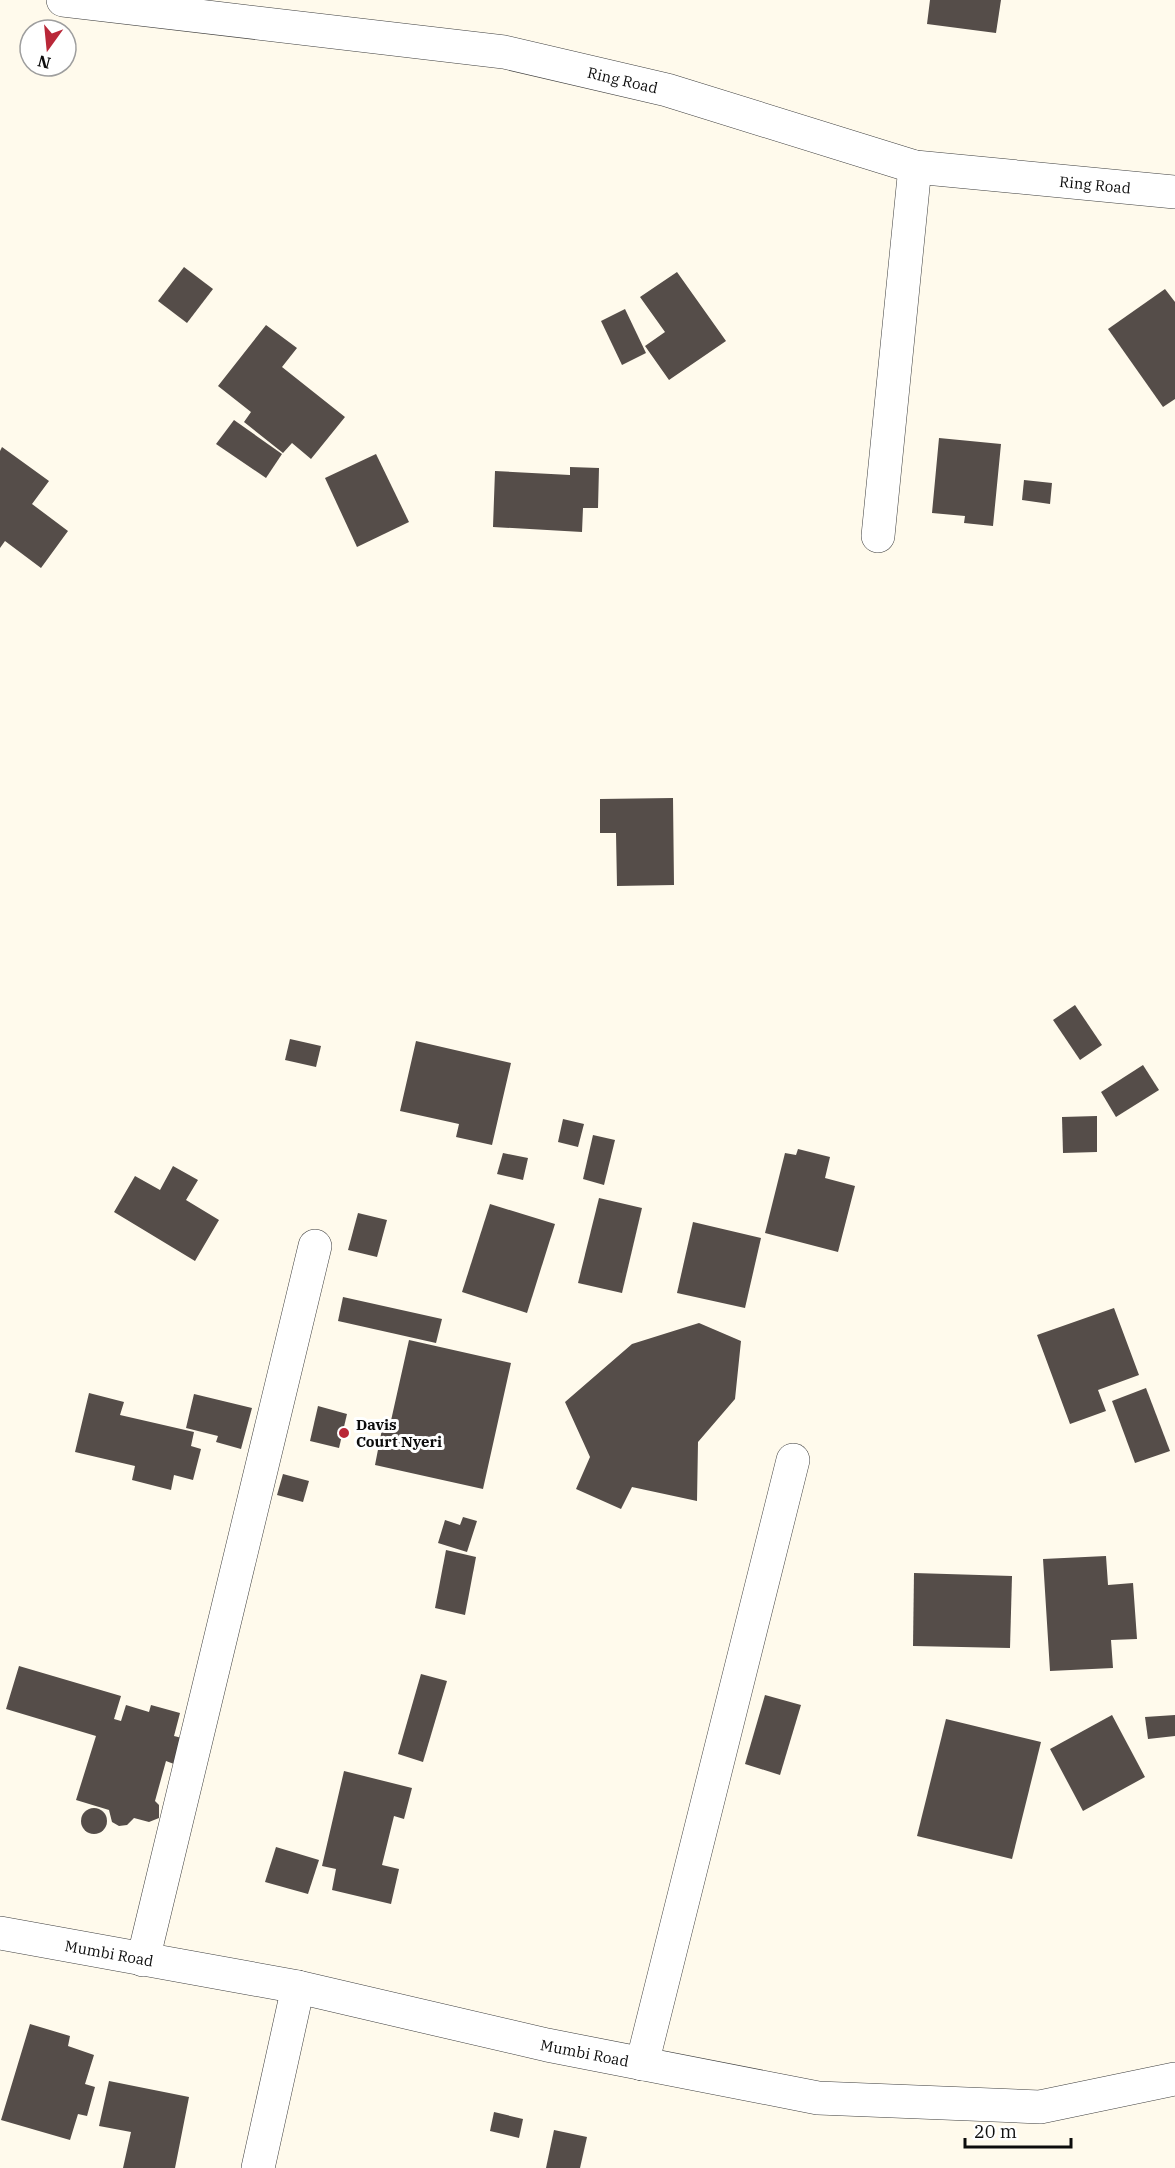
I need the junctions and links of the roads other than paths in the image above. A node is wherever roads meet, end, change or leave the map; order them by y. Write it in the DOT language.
graph roads {
  1 [pos="63,0"];
  2 [pos="915,167"];
  3 [pos="1175,192"];
  4 [pos="879,536"];
  5 [pos="315,1246"];
  6 [pos="793,1460"];
  7 [pos="0,1933"];
  8 [pos="143,1960"];
  9 [pos="298,1987"];
  10 [pos="642,2064"];
  11 [pos="1175,2079"];
  12 [pos="258,2168"];
  1 -- 2 [label="street, Ring Road"];
  2 -- 3 [label="street, Ring Road"];
  2 -- 4 [label="street"];
  5 -- 8 [label="street"];
  6 -- 10 [label="street"];
  7 -- 8 [label="street, Mumbi Road"];
  8 -- 9 [label="street, Mumbi Road"];
  9 -- 10 [label="street, Mumbi Road"];
  9 -- 12 [label="street"];
  10 -- 11 [label="street, Mumbi Road"];
}
